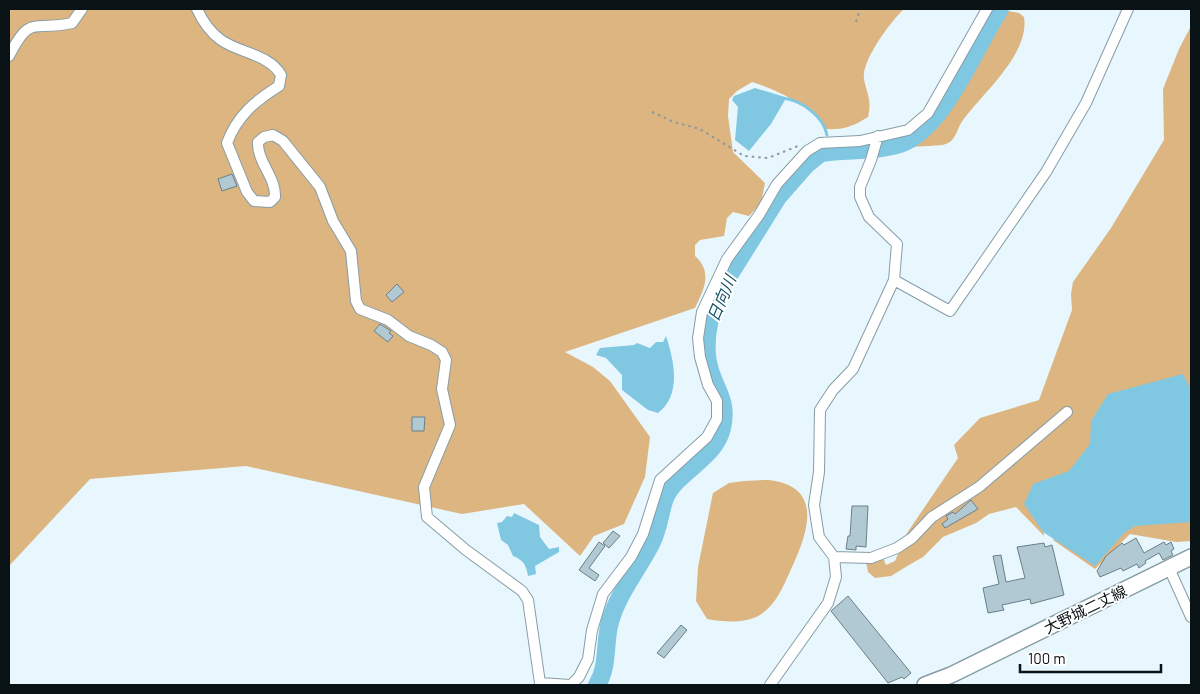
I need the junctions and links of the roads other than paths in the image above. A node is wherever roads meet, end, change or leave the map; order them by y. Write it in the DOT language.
graph roads {
  1 [pos="82,9"];
  2 [pos="197,9"];
  3 [pos="987,9"];
  4 [pos="1128,9"];
  5 [pos="9,56"];
  6 [pos="878,136"];
  7 [pos="894,280"];
  8 [pos="1067,412"];
  9 [pos="834,557"];
  10 [pos="1191,557"];
  11 [pos="1168,568"];
  12 [pos="1191,617"];
  13 [pos="540,684"];
  14 [pos="570,685"];
  15 [pos="770,685"];
  16 [pos="924,685"];
  1 -- 5 [label="street"];
  2 -- 13 [label="street"];
  3 -- 6 [label="street"];
  4 -- 7 [label="street"];
  6 -- 7 [label="street"];
  6 -- 14 [label="street"];
  7 -- 9 [label="street"];
  8 -- 9 [label="street"];
  9 -- 15 [label="street"];
  10 -- 11 [label="main road, 大野城二丈線"];
  11 -- 12 [label="street"];
  11 -- 16 [label="main road, 大野城二丈線"];
  13 -- 14 [label="street"];
}
